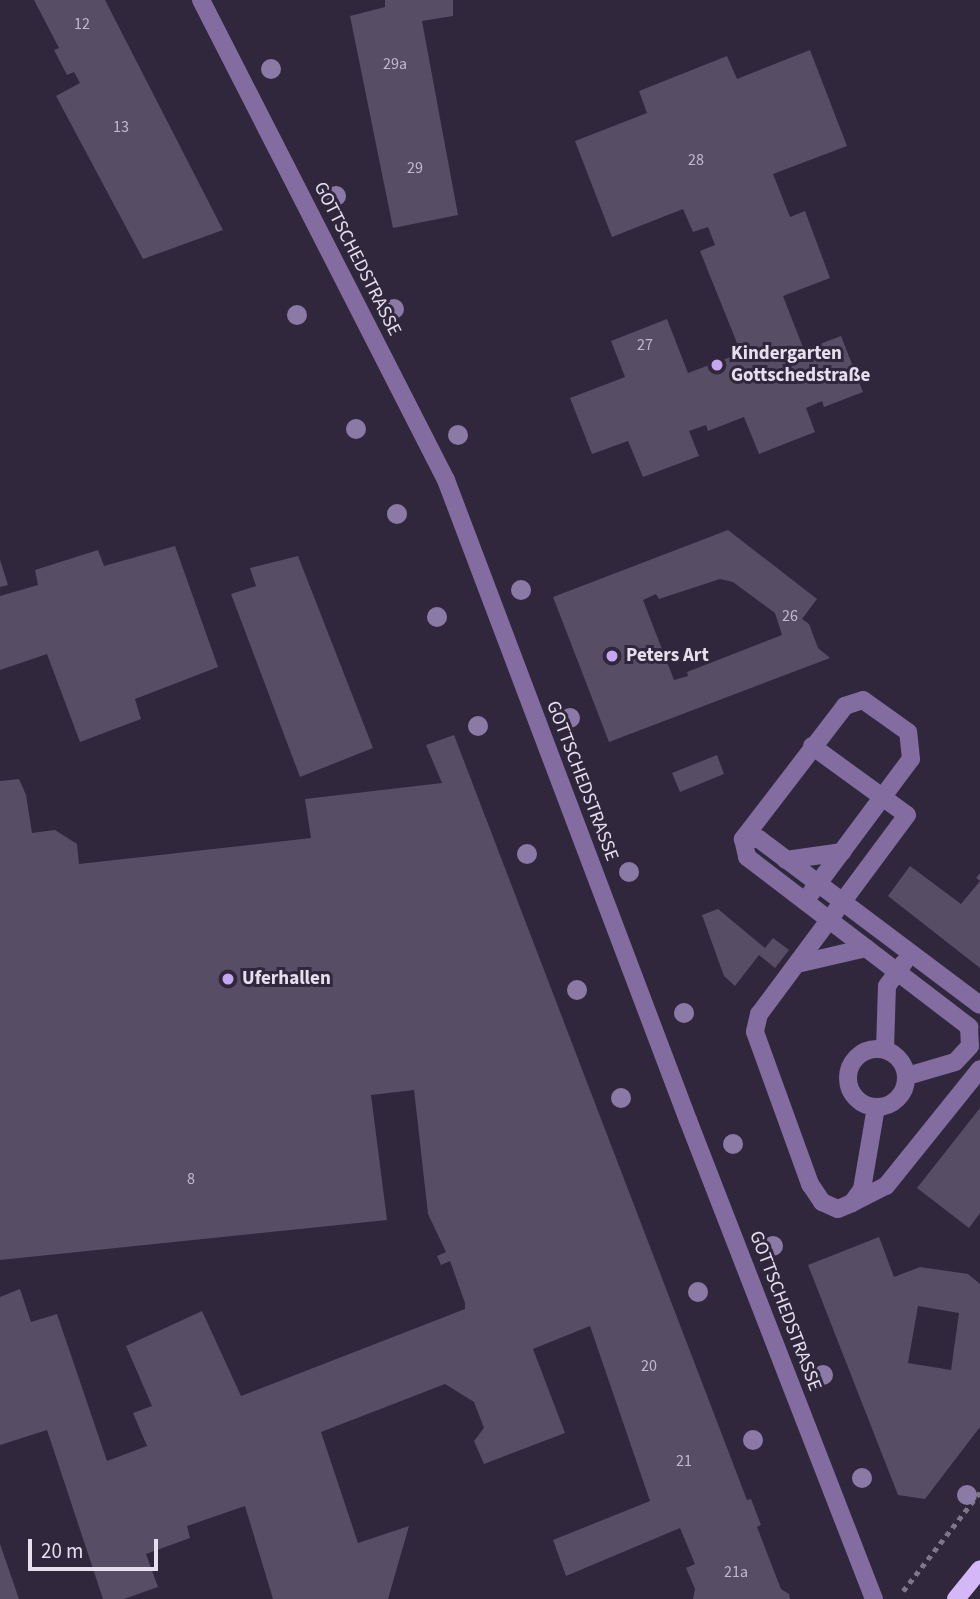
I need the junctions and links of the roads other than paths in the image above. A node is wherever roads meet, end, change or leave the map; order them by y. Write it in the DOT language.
graph roads {
  1 [pos="201,0"];
  2 [pos="812,746"];
  3 [pos="883,797"];
  4 [pos="743,839"];
  5 [pos="842,852"];
  6 [pos="786,860"];
  7 [pos="818,884"];
  8 [pos="805,901"];
  9 [pos="843,903"];
  10 [pos="829,920"];
  11 [pos="866,948"];
  12 [pos="911,954"];
  13 [pos="797,964"];
  14 [pos="897,972"];
  15 [pos="980,1005"];
  16 [pos="885,1049"];
  17 [pos="980,1069"];
  18 [pos="907,1076"];
  19 [pos="876,1107"];
  20 [pos="852,1203"];
  21 [pos="980,1569"];
  22 [pos="874,1599"];
  23 [pos="956,1599"];
  1 -- 22 [label="street, GOTTSCHEDSTRASSE"];
  2 -- 3 [label="street"];
  2 -- 3 [label="street"];
  2 -- 4 [label="street"];
  3 -- 5 [label="street"];
  3 -- 9 [label="street"];
  4 -- 6 [label="street"];
  4 -- 8 [label="street"];
  5 -- 6 [label="street"];
  5 -- 7 [label="street"];
  6 -- 7 [label="street"];
  7 -- 8 [label="street"];
  7 -- 9 [label="street"];
  8 -- 10 [label="street"];
  9 -- 10 [label="street"];
  9 -- 12 [label="street"];
  10 -- 11 [label="street"];
  10 -- 13 [label="street"];
  11 -- 13 [label="street"];
  11 -- 14 [label="street"];
  12 -- 14 [label="street"];
  12 -- 15 [label="street"];
  13 -- 20 [label="street"];
  14 -- 16 [label="street"];
  14 -- 18 [label="street"];
  16 -- 18 [label="street"];
  16 -- 19 [label="street"];
  17 -- 20 [label="street"];
  18 -- 19 [label="street"];
  19 -- 20 [label="street"];
  21 -- 23 [label="main road"];
}
